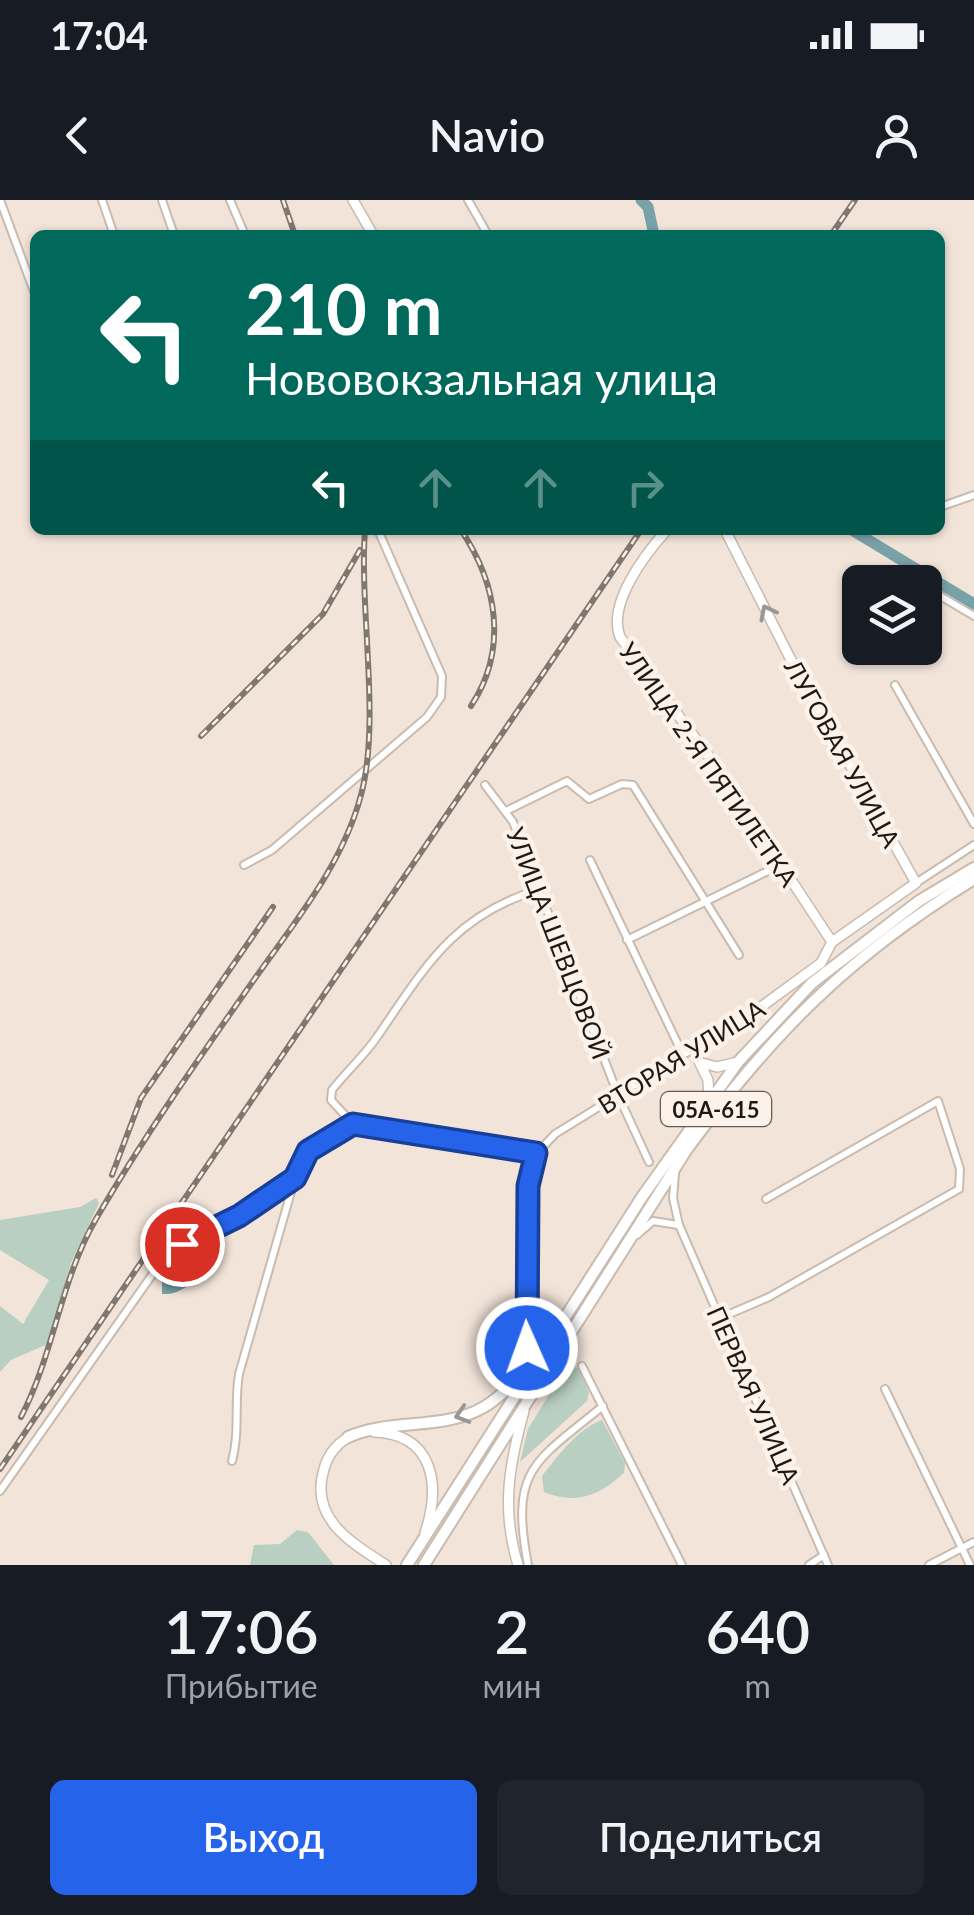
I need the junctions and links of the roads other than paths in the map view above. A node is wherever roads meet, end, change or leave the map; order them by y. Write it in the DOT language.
graph roads {
  1 [pos="0,200"];
  2 [pos="102,200"];
  3 [pos="162,200"];
  4 [pos="230,200"];
  5 [pos="353,200"];
  6 [pos="468,200"];
  7 [pos="112,230"];
  8 [pos="172,230"];
  9 [pos="243,230"];
  10 [pos="370,230"];
  11 [pos="485,230"];
  12 [pos="30,281"];
  13 [pos="974,494"];
  14 [pos="945,504"];
  15 [pos="380,535"];
  16 [pos="664,535"];
  17 [pos="728,535"];
  18 [pos="942,597"];
  19 [pos="974,616"];
  20 [pos="894,684"];
  21 [pos="485,785"];
  22 [pos="508,810"];
  23 [pos="974,824"];
  24 [pos="974,845"];
  25 [pos="590,860"];
  26 [pos="780,864"];
  27 [pos="244,865"];
  28 [pos="974,868"];
  29 [pos="974,879"];
  30 [pos="916,883"];
  31 [pos="538,890"];
  32 [pos="706,902"];
  33 [pos="627,940"];
  34 [pos="832,942"];
  35 [pos="740,955"];
  36 [pos="693,1049"];
  37 [pos="682,1054"];
  38 [pos="702,1062"];
  39 [pos="738,1062"];
  40 [pos="618,1095"];
  41 [pos="709,1100"];
  42 [pos="353,1124"];
  43 [pos="536,1153"];
  44 [pos="649,1162"];
  45 [pos="677,1166"];
  46 [pos="295,1178"];
  47 [pos="766,1199"];
  48 [pos="680,1225"];
  49 [pos="620,1253"];
  50 [pos="720,1318"];
  51 [pos="527,1348"];
  52 [pos="540,1359"];
  53 [pos="582,1366"];
  54 [pos="885,1389"];
  55 [pos="528,1401"];
  56 [pos="603,1406"];
  57 [pos="348,1436"];
  58 [pos="232,1461"];
  59 [pos="0,1491"];
  60 [pos="974,1542"];
  61 [pos="421,1545"];
  62 [pos="962,1548"];
  63 [pos="824,1556"];
  64 [pos="382,1562"];
  65 [pos="407,1565"];
  66 [pos="424,1565"];
  67 [pos="518,1565"];
  68 [pos="528,1565"];
  69 [pos="682,1565"];
  70 [pos="809,1565"];
  71 [pos="828,1565"];
  72 [pos="928,1565"];
  73 [pos="970,1565"];
  1 -- 12 [label="street"];
  2 -- 7 [label="street"];
  3 -- 8 [label="street"];
  4 -- 9 [label="street"];
  5 -- 10 [label="main road"];
  6 -- 11 [label="street"];
  13 -- 14 [label="street"];
  15 -- 27 [label="street"];
  16 -- 26 [label="main road, УЛИЦА 2-Я ПЯТИЛЕТКА"];
  30 -- 17 [label="main road, ЛУГОВАЯ УЛИЦА, one-way"];
  18 -- 19 [label="street"];
  20 -- 23 [label="street"];
  21 -- 22 [label="street, УЛИЦА ШЕВЦОВОЙ"];
  22 -- 31 [label="street, УЛИЦА ШЕВЦОВОЙ"];
  22 -- 32 [label="street"];
  24 -- 30 [label="street"];
  25 -- 33 [label="street"];
  26 -- 32 [label="street"];
  26 -- 34 [label="main road, УЛИЦА 2-Я ПЯТИЛЕТКА"];
  28 -- 39 [label="highway, 05А-615"];
  29 -- 45 [label="highway, 05А-615"];
  30 -- 34 [label="main road"];
  31 -- 40 [label="street, УЛИЦА ШЕВЦОВОЙ"];
  31 -- 42 [label="street"];
  32 -- 33 [label="street"];
  32 -- 35 [label="street"];
  33 -- 37 [label="street"];
  34 -- 36 [label="main road, ВТОРАЯ УЛИЦА"];
  36 -- 37 [label="street, ВТОРАЯ УЛИЦА"];
  36 -- 38 [label="main road"];
  37 -- 40 [label="street, ВТОРАЯ УЛИЦА"];
  38 -- 39 [label="main road"];
  38 -- 41 [label="main road"];
  39 -- 41 [label="highway, 05А-615"];
  40 -- 43 [label="street, ВТОРАЯ УЛИЦА"];
  40 -- 44 [label="street, УЛИЦА ШЕВЦОВОЙ"];
  41 -- 52 [label="highway, 05А-615"];
  42 -- 43 [label="street"];
  42 -- 46 [label="street"];
  43 -- 51 [label="street"];
  45 -- 48 [label="street, ПЕРВАЯ УЛИЦА"];
  45 -- 49 [label="highway, 05А-615"];
  46 -- 58 [label="street"];
  46 -- 59 [label="street"];
  47 -- 50 [label="street"];
  48 -- 49 [label="street"];
  48 -- 50 [label="street, ПЕРВАЯ УЛИЦА"];
  49 -- 55 [label="highway, 05А-615"];
  50 -- 63 [label="street, ПЕРВАЯ УЛИЦА"];
  52 -- 57 [label="highway, one-way"];
  52 -- 61 [label="highway, 05А-615"];
  53 -- 56 [label="street"];
  54 -- 62 [label="street"];
  55 -- 66 [label="highway, 05А-615"];
  55 -- 67 [label="main road"];
  56 -- 68 [label="street"];
  56 -- 69 [label="street"];
  57 -- 61 [label="main road"];
  57 -- 64 [label="main road"];
  60 -- 62 [label="street"];
  61 -- 65 [label="highway, 05А-615"];
  62 -- 72 [label="street"];
  62 -- 73 [label="street"];
  63 -- 70 [label="street"];
  63 -- 71 [label="street, ПЕРВАЯ УЛИЦА"];
}
